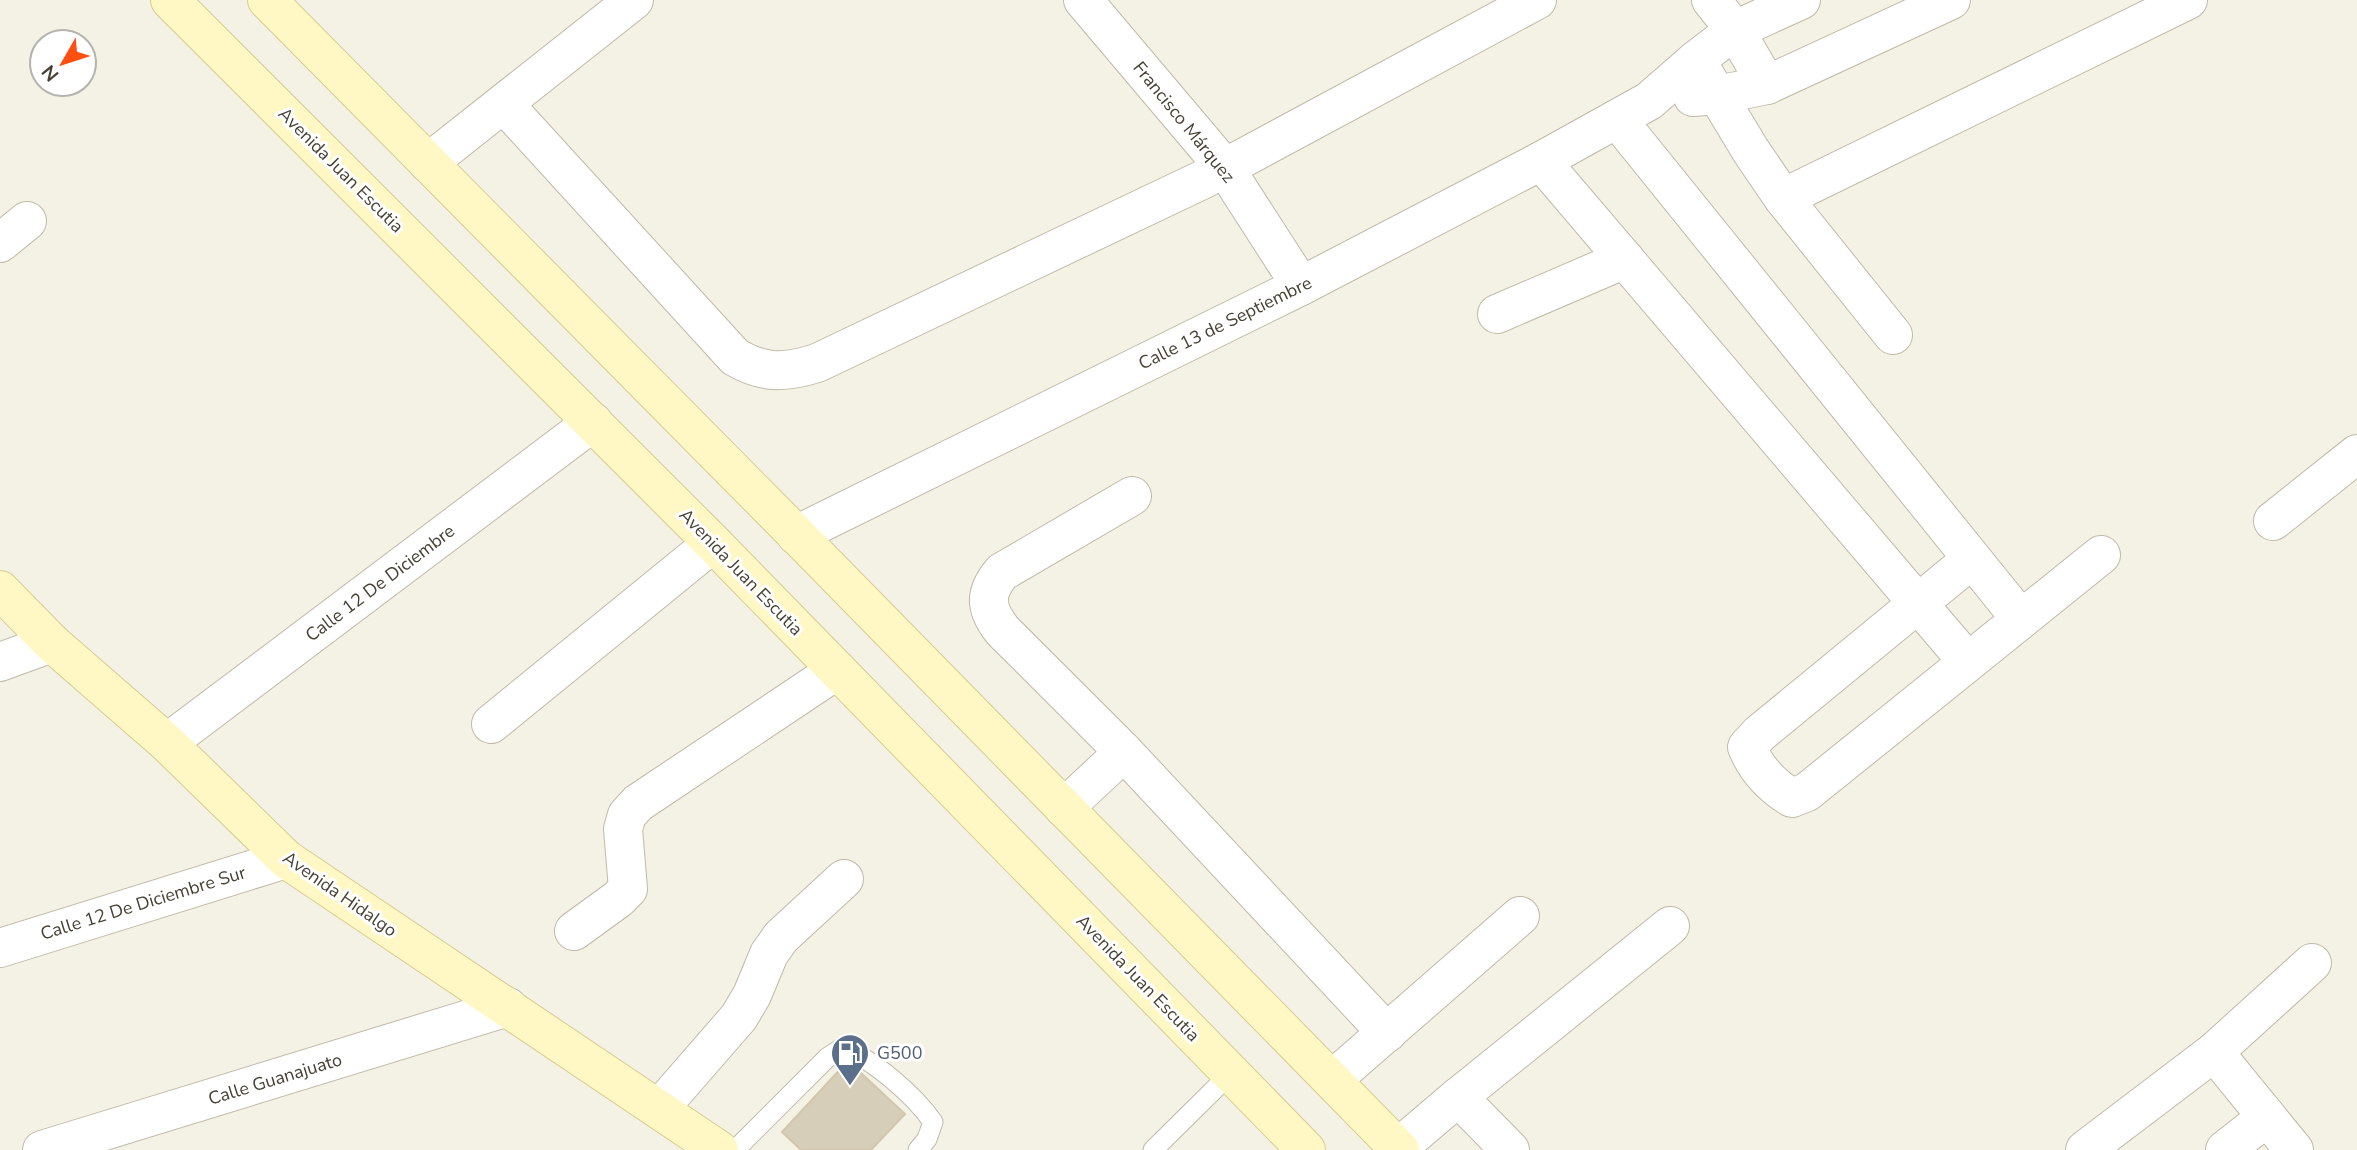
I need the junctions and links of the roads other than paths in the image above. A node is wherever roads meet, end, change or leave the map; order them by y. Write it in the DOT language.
graph roads {
  1 [pos="170,0"];
  2 [pos="267,0"];
  3 [pos="634,0"];
  4 [pos="1083,0"];
  5 [pos="1537,0"];
  6 [pos="1711,0"];
  7 [pos="1801,0"];
  8 [pos="1951,0"];
  9 [pos="2188,0"];
  10 [pos="1735,30"];
  11 [pos="1696,60"];
  12 [pos="1767,85"];
  13 [pos="1717,95"];
  14 [pos="504,104"];
  15 [pos="1633,110"];
  16 [pos="1541,161"];
  17 [pos="428,163"];
  18 [pos="1225,168"];
  19 [pos="1783,198"];
  20 [pos="1625,259"];
  21 [pos="1301,286"];
  22 [pos="1497,314"];
  23 [pos="1893,335"];
  24 [pos="593,422"];
  25 [pos="2357,454"];
  26 [pos="1132,496"];
  27 [pos="2273,521"];
  28 [pos="796,535"];
  29 [pos="713,543"];
  30 [pos="2101,555"];
  31 [pos="1972,559"];
  32 [pos="0,590"];
  33 [pos="1919,604"];
  34 [pos="2020,618"];
  35 [pos="52,643"];
  36 [pos="1967,661"];
  37 [pos="0,662"];
  38 [pos="837,670"];
  39 [pos="491,724"];
  40 [pos="167,743"];
  41 [pos="1124,752"];
  42 [pos="1064,808"];
  43 [pos="286,859"];
  44 [pos="844,879"];
  45 [pos="1520,916"];
  46 [pos="1670,926"];
  47 [pos="574,931"];
  48 [pos="0,948"];
  49 [pos="2312,963"];
  50 [pos="508,1007"];
  51 [pos="1387,1033"];
  52 [pos="2214,1052"];
  53 [pos="1231,1073"];
  54 [pos="1332,1080"];
  55 [pos="1458,1097"];
  56 [pos="659,1109"];
  57 [pos="2267,1117"];
  58 [pos="1399,1149"];
  59 [pos="42,1150"];
  60 [pos="719,1150"];
  61 [pos="735,1150"];
  62 [pos="918,1150"];
  63 [pos="1153,1150"];
  64 [pos="1306,1150"];
  65 [pos="1510,1150"];
  66 [pos="2085,1150"];
  67 [pos="2225,1150"];
  68 [pos="2294,1150"];
  1 -- 24 [label="main road, Avenida Juan Escutia"];
  2 -- 17 [label="main road"];
  3 -- 14 [label="street"];
  4 -- 18 [label="street, Francisco Márquez"];
  5 -- 18 [label="street"];
  6 -- 10 [label="street"];
  7 -- 10 [label="street, Calle 13 de Septiembre"];
  8 -- 12 [label="street, Calle 13 de Septiembre"];
  9 -- 19 [label="street"];
  10 -- 11 [label="street, Calle 13 de Septiembre"];
  10 -- 12 [label="street"];
  11 -- 13 [label="street"];
  11 -- 15 [label="street, Calle 13 de Septiembre"];
  12 -- 13 [label="street, Calle 13 de Septiembre"];
  13 -- 15 [label="street, Calle 13 de Septiembre"];
  13 -- 19 [label="street"];
  14 -- 17 [label="street"];
  14 -- 18 [label="street"];
  15 -- 16 [label="street, Calle 13 de Septiembre"];
  15 -- 31 [label="street"];
  16 -- 20 [label="street"];
  16 -- 21 [label="street, Calle 13 de Septiembre"];
  17 -- 28 [label="main road"];
  18 -- 21 [label="street, Francisco Márquez"];
  19 -- 23 [label="street"];
  20 -- 22 [label="street"];
  20 -- 33 [label="street"];
  21 -- 28 [label="street, Calle 13 de Septiembre"];
  24 -- 29 [label="main road, Avenida Juan Escutia"];
  24 -- 40 [label="street, Calle 12 De Diciembre"];
  25 -- 27 [label="street"];
  26 -- 41 [label="street"];
  28 -- 42 [label="main road"];
  29 -- 38 [label="main road, Avenida Juan Escutia"];
  29 -- 39 [label="street"];
  30 -- 34 [label="street"];
  31 -- 33 [label="street"];
  31 -- 34 [label="street"];
  32 -- 35 [label="main road, Avenida Hidalgo"];
  33 -- 36 [label="street"];
  33 -- 36 [label="street"];
  34 -- 36 [label="street"];
  35 -- 37 [label="street"];
  35 -- 40 [label="main road, Avenida Hidalgo"];
  38 -- 47 [label="street"];
  38 -- 53 [label="main road, Avenida Juan Escutia"];
  40 -- 43 [label="main road, Avenida Hidalgo"];
  41 -- 42 [label="street"];
  41 -- 51 [label="street"];
  42 -- 54 [label="main road"];
  43 -- 48 [label="street, Calle 12 De Diciembre Sur"];
  43 -- 50 [label="main road, Avenida Hidalgo"];
  44 -- 56 [label="street"];
  45 -- 51 [label="street"];
  46 -- 55 [label="street"];
  49 -- 52 [label="street"];
  50 -- 56 [label="main road, Avenida Hidalgo"];
  50 -- 59 [label="street, Calle Guanajuato"];
  51 -- 54 [label="street"];
  52 -- 57 [label="street"];
  52 -- 66 [label="street"];
  53 -- 63 [label="lane"];
  53 -- 64 [label="main road, Avenida Juan Escutia"];
  54 -- 58 [label="main road"];
  55 -- 58 [label="street"];
  55 -- 65 [label="street"];
  56 -- 60 [label="main road, Avenida Hidalgo"];
  57 -- 67 [label="street"];
  57 -- 68 [label="street"];
  61 -- 62 [label="lane"];
}
